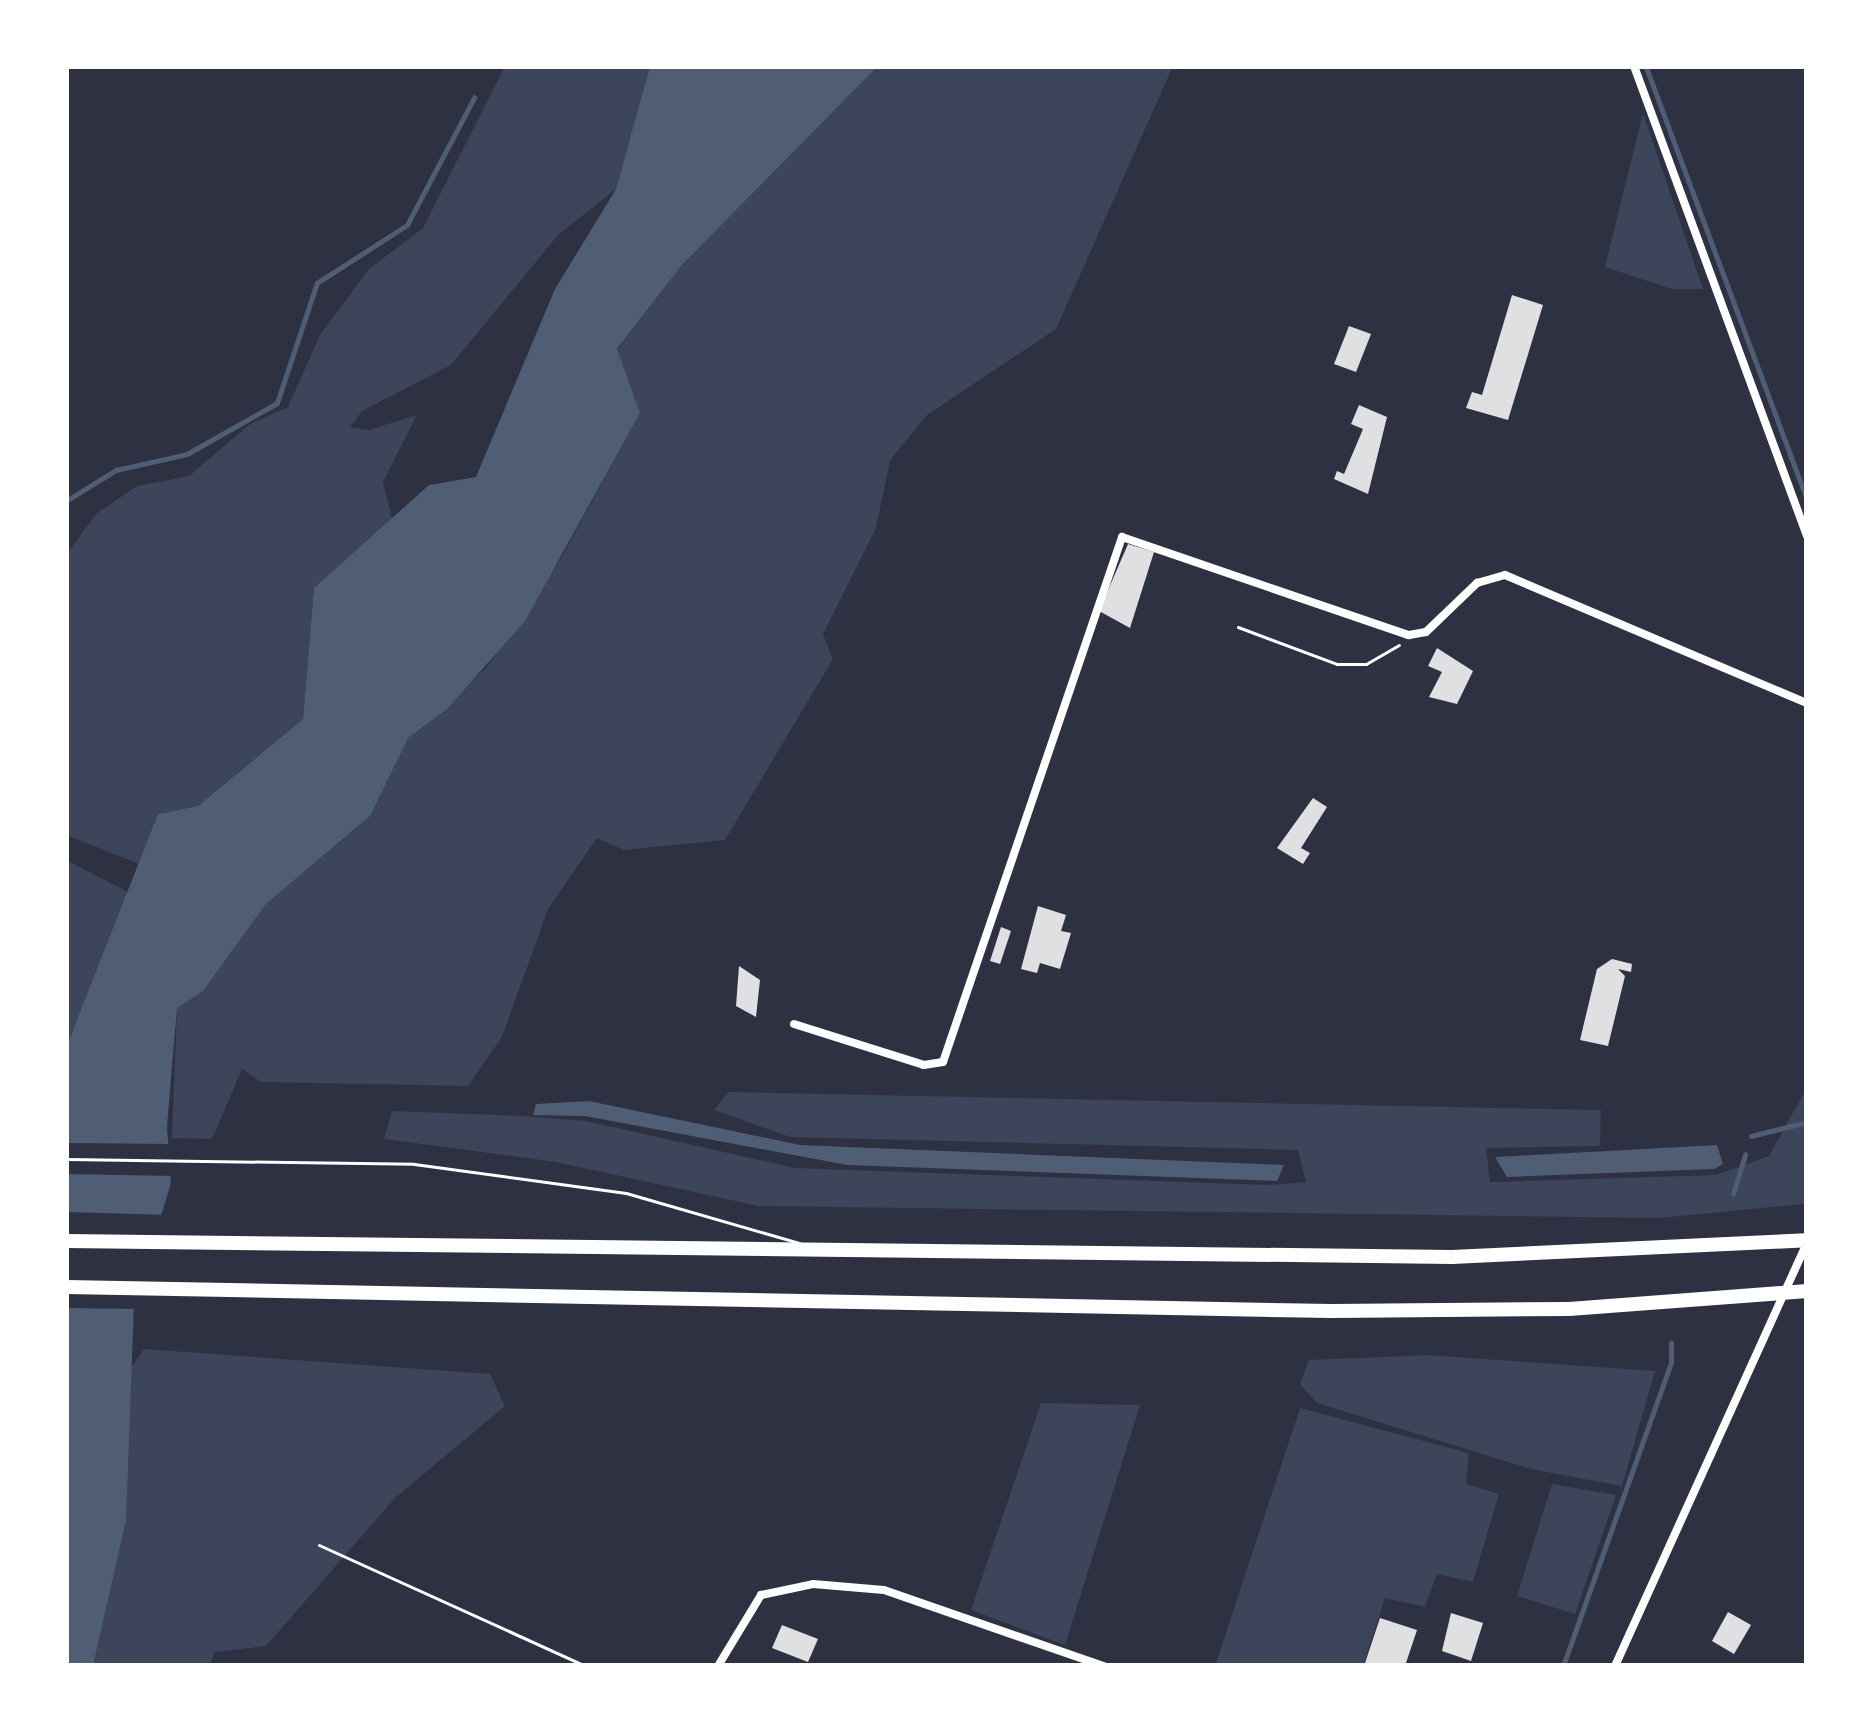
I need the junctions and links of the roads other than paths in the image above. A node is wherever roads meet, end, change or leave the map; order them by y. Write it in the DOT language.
graph roads {
  1 [pos="1634,66"];
  2 [pos="1807,536"];
  3 [pos="1807,704"];
  4 [pos="794,1024"];
  5 [pos="66,1159"];
  6 [pos="66,1241"];
  7 [pos="1807,1242"];
  8 [pos="802,1244"];
  9 [pos="66,1287"];
  10 [pos="1807,1292"];
  11 [pos="718,1666"];
  12 [pos="1104,1666"];
  13 [pos="1615,1666"];
  1 -- 2 [label="street"];
  3 -- 4 [label="street"];
  5 -- 8 [label="lane"];
  6 -- 8 [label="highway"];
  7 -- 8 [label="highway"];
  7 -- 13 [label="street"];
  9 -- 10 [label="highway"];
  11 -- 12 [label="street"];
}
